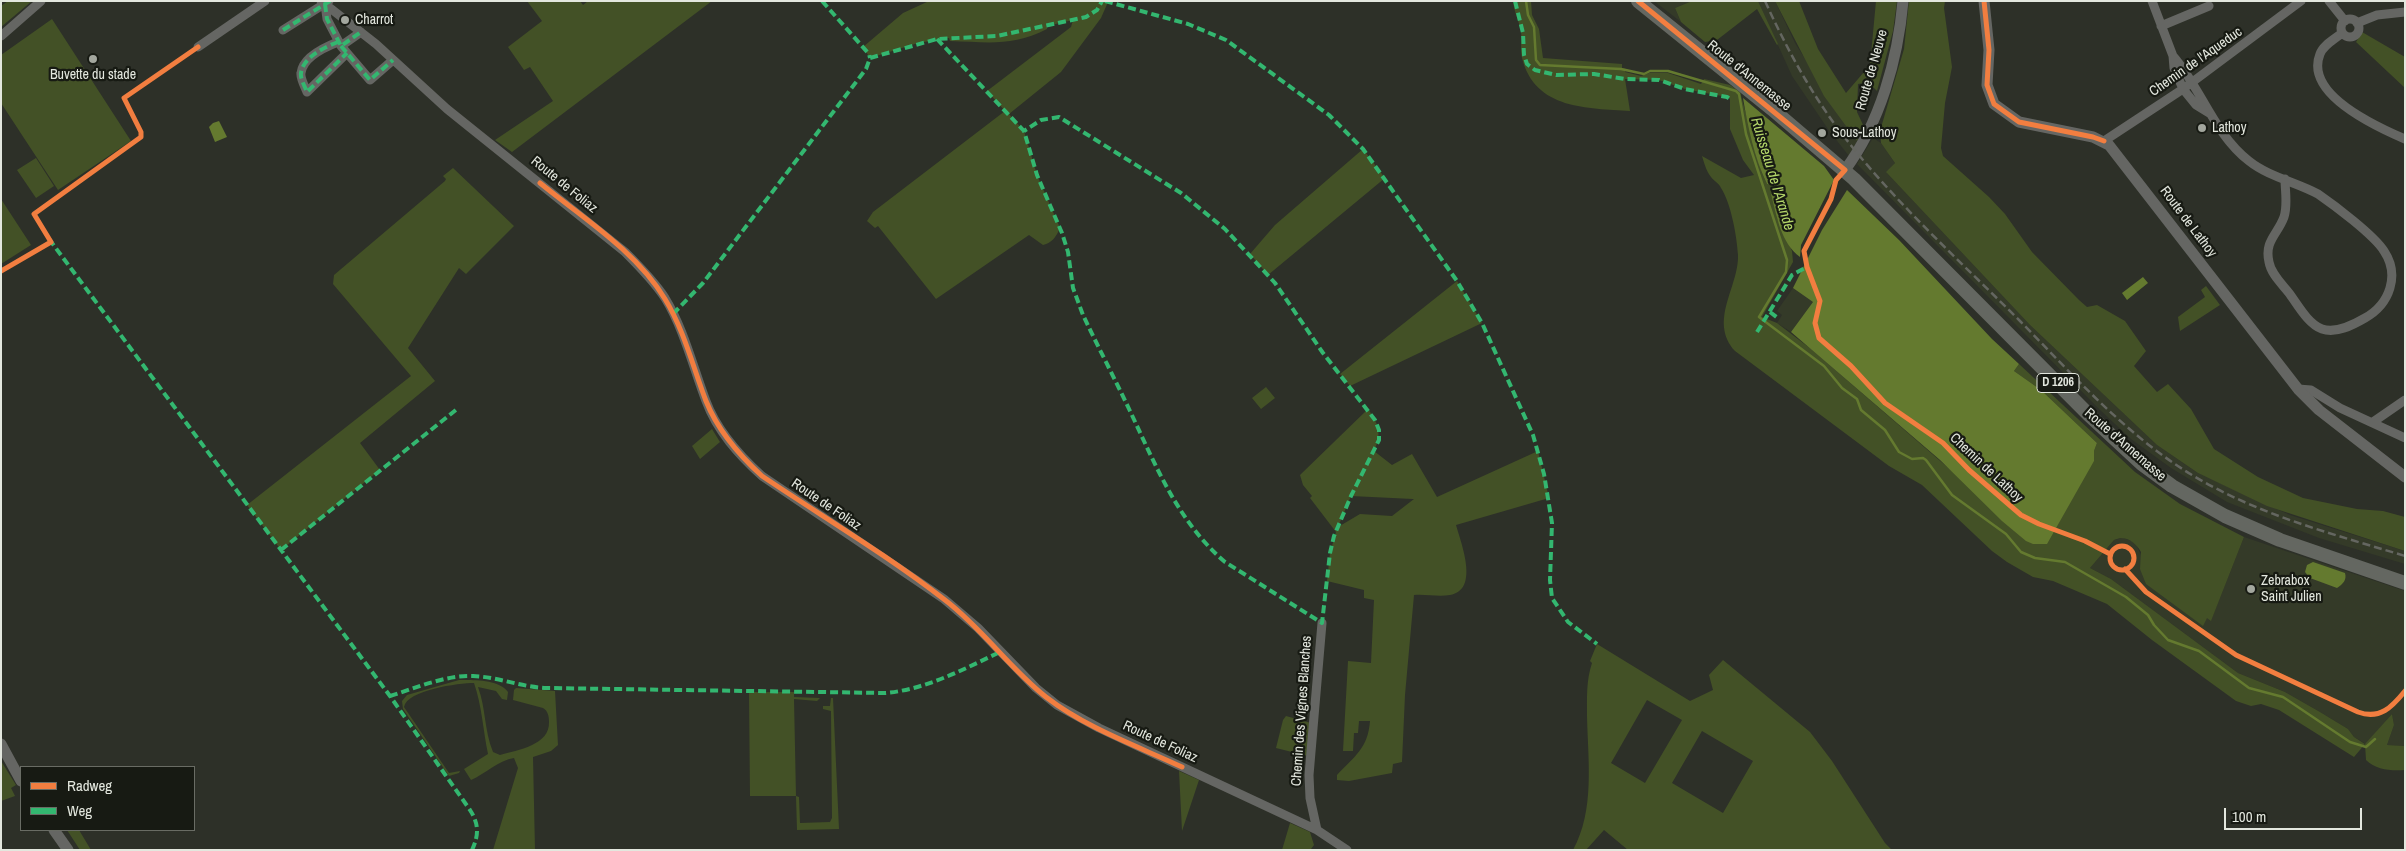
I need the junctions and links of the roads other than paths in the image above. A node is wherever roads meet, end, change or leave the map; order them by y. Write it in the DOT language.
graph roads {
  1 [pos="41,1"];
  2 [pos="265,1"];
  3 [pos="1638,1"];
  4 [pos="1903,1"];
  5 [pos="1984,1"];
  6 [pos="2152,1"];
  7 [pos="2302,1"];
  8 [pos="2329,1"];
  9 [pos="325,2"];
  10 [pos="2209,6"];
  11 [pos="2405,12"];
  12 [pos="2345,21"];
  13 [pos="2356,23"];
  14 [pos="2161,26"];
  15 [pos="283,30"];
  16 [pos="361,32"];
  17 [pos="2342,33"];
  18 [pos="1,36"];
  19 [pos="342,47"];
  20 [pos="198,48"];
  21 [pos="2173,56"];
  22 [pos="393,60"];
  23 [pos="2191,83"];
  24 [pos="2182,90"];
  25 [pos="2209,113"];
  26 [pos="2405,139"];
  27 [pos="2104,141"];
  28 [pos="1845,170"];
  29 [pos="2285,179"];
  30 [pos="2298,389"];
  31 [pos="2405,400"];
  32 [pos="2373,422"];
  33 [pos="2405,438"];
  34 [pos="2405,478"];
  35 [pos="2305,548"];
  36 [pos="2405,573"];
  37 [pos="2405,583"];
  38 [pos="1322,623"];
  39 [pos="1,744"];
  40 [pos="20,779"];
  41 [pos="1317,830"];
  42 [pos="55,831"];
  43 [pos="68,850"];
  44 [pos="1346,850"];
  1 -- 18 [label="street"];
  2 -- 20 [label="street"];
  3 -- 28 [label="main road, Route d'Annemasse / D 1206"];
  4 -- 28 [label="street, Route de Neuve"];
  5 -- 27 [label="street"];
  6 -- 14 [label="street"];
  7 -- 23 [label="street, Chemin de l'Aqueduc"];
  8 -- 12 [label="street"];
  9 -- 15 [label="street"];
  9 -- 16 [label="street, Route de Foliaz"];
  9 -- 19 [label="street"];
  10 -- 14 [label="street"];
  11 -- 13 [label="street"];
  12 -- 13 [label="street"];
  12 -- 17 [label="street"];
  13 -- 17 [label="street"];
  14 -- 21 [label="street"];
  16 -- 19 [label="street"];
  16 -- 22 [label="street, Route de Foliaz"];
  17 -- 26 [label="street"];
  19 -- 19 [label="street"];
  19 -- 22 [label="street"];
  21 -- 23 [label="street"];
  21 -- 24 [label="street"];
  22 -- 41 [label="street, Route de Foliaz"];
  23 -- 24 [label="street, Chemin de l'Aqueduc"];
  23 -- 25 [label="street"];
  24 -- 25 [label="street"];
  24 -- 27 [label="street, Chemin de l'Aqueduc"];
  25 -- 29 [label="street"];
  27 -- 30 [label="street, Route de Lathoy"];
  28 -- 35 [label="main road, Route d'Annemasse / D 1206"];
  29 -- 29 [label="street"];
  30 -- 32 [label="street"];
  30 -- 34 [label="street, Route de Lathoy"];
  31 -- 32 [label="street"];
  32 -- 33 [label="street"];
  35 -- 36 [label="main road, Route d'Annemasse / D 1206"];
  35 -- 37 [label="main road, Route d'Annemasse / D 1206"];
  38 -- 41 [label="street, Chemin des Vignes Blanches"];
  39 -- 40 [label="street"];
  41 -- 44 [label="street, Route de Foliaz"];
  42 -- 43 [label="street"];
}
